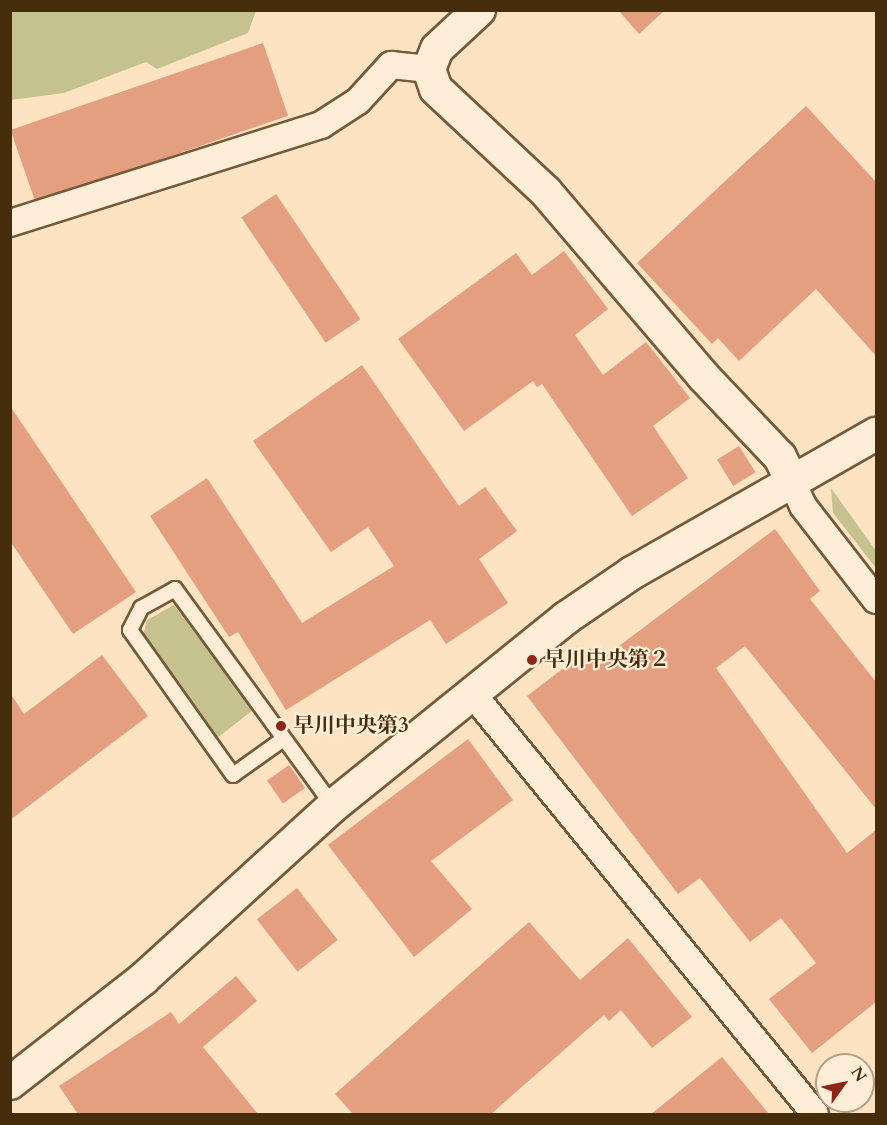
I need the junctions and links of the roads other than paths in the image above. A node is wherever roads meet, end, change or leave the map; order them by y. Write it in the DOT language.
graph roads {
  1 [pos="479,10"];
  2 [pos="429,69"];
  3 [pos="10,223"];
  4 [pos="876,434"];
  5 [pos="791,480"];
  6 [pos="876,600"];
  7 [pos="471,692"];
  8 [pos="282,740"];
  9 [pos="333,806"];
  10 [pos="10,1083"];
  11 [pos="815,1114"];
  1 -- 2 [label="street"];
  2 -- 3 [label="street"];
  2 -- 5 [label="street"];
  4 -- 5 [label="street"];
  5 -- 6 [label="street"];
  5 -- 7 [label="street"];
  7 -- 9 [label="street"];
  7 -- 11 [label="street"];
  8 -- 8 [label="lane"];
  8 -- 9 [label="lane"];
  9 -- 10 [label="street"];
}
